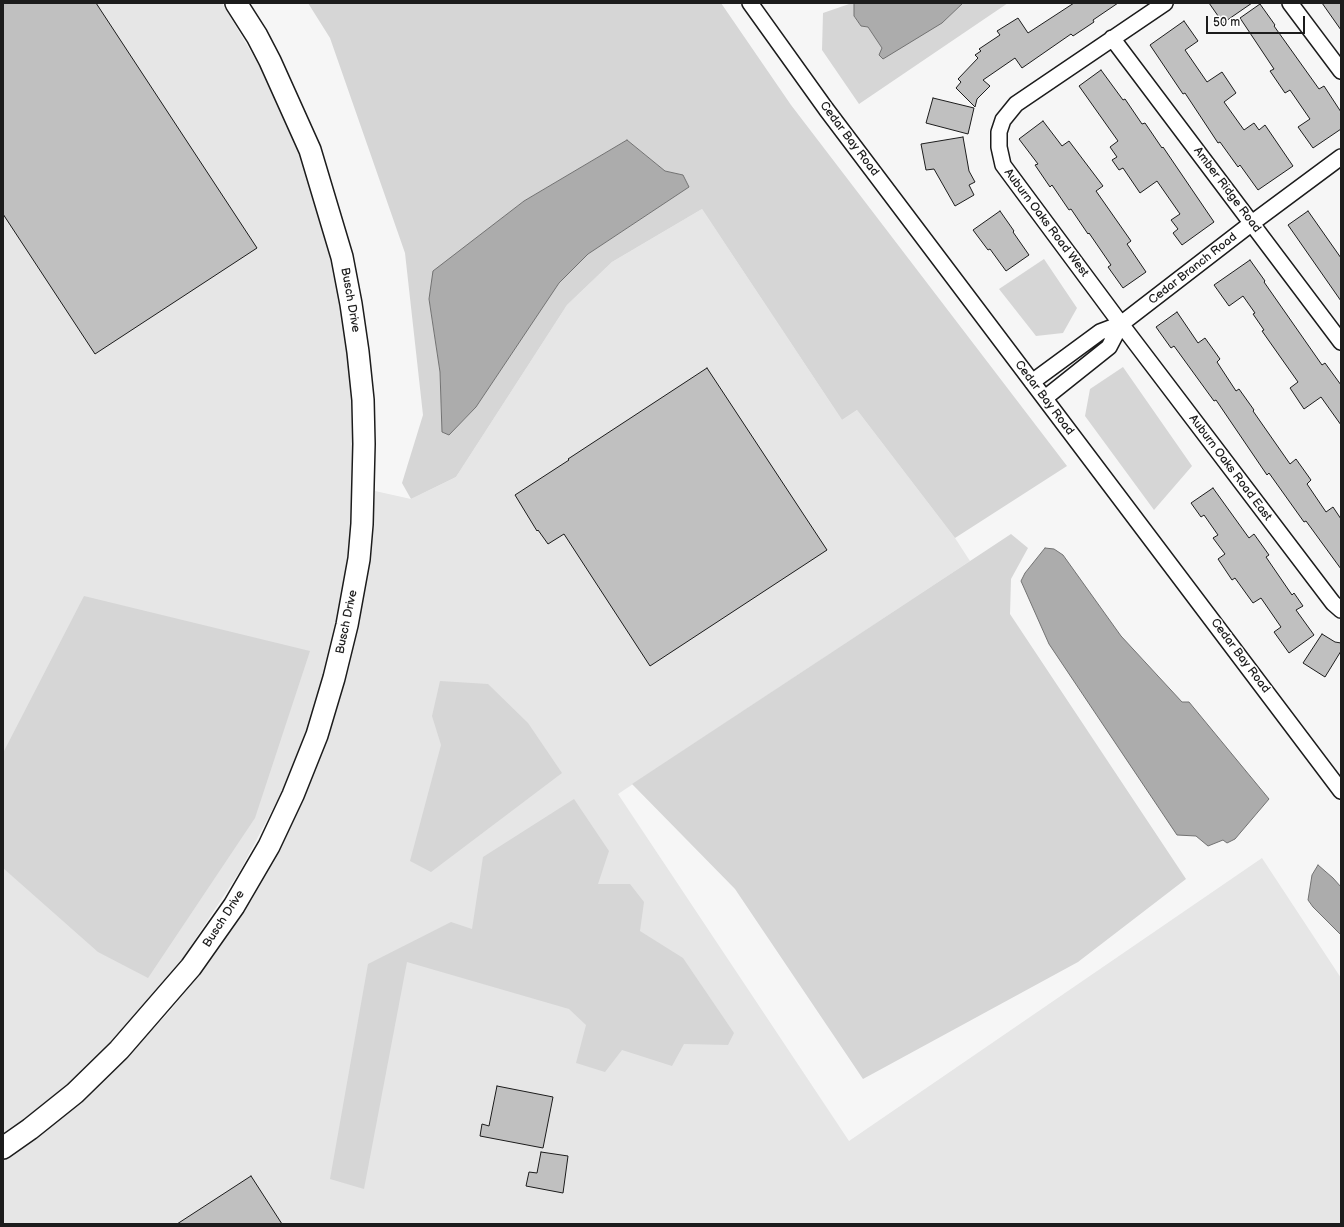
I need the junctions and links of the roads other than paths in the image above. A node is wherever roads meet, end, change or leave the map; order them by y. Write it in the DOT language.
graph roads {
  1 [pos="236,3"];
  2 [pos="750,3"];
  3 [pos="1165,3"];
  4 [pos="1290,3"];
  5 [pos="1112,38"];
  6 [pos="1341,71"];
  7 [pos="1341,157"];
  8 [pos="1252,223"];
  9 [pos="1121,324"];
  10 [pos="1341,342"];
  11 [pos="1032,382"];
  12 [pos="1045,398"];
  13 [pos="1341,610"];
  14 [pos="1341,791"];
  15 [pos="3,1148"];
  1 -- 15 [label="street, Busch Drive"];
  2 -- 11 [label="street, Cedar Bay Road"];
  3 -- 5 [label="street, Auburn Oaks Road West"];
  4 -- 6 [label="street"];
  5 -- 8 [label="street, Amber Ridge Road"];
  5 -- 9 [label="street, Auburn Oaks Road West"];
  7 -- 8 [label="street, Cedar Branch Road"];
  8 -- 9 [label="street, Cedar Branch Road"];
  8 -- 10 [label="street, Amber Ridge Road"];
  9 -- 11 [label="street, Cedar Branch Road"];
  9 -- 12 [label="street, Cedar Branch Road"];
  9 -- 13 [label="street, Auburn Oaks Road East"];
  11 -- 12 [label="street, Cedar Bay Road"];
  12 -- 14 [label="street, Cedar Bay Road"];
}
